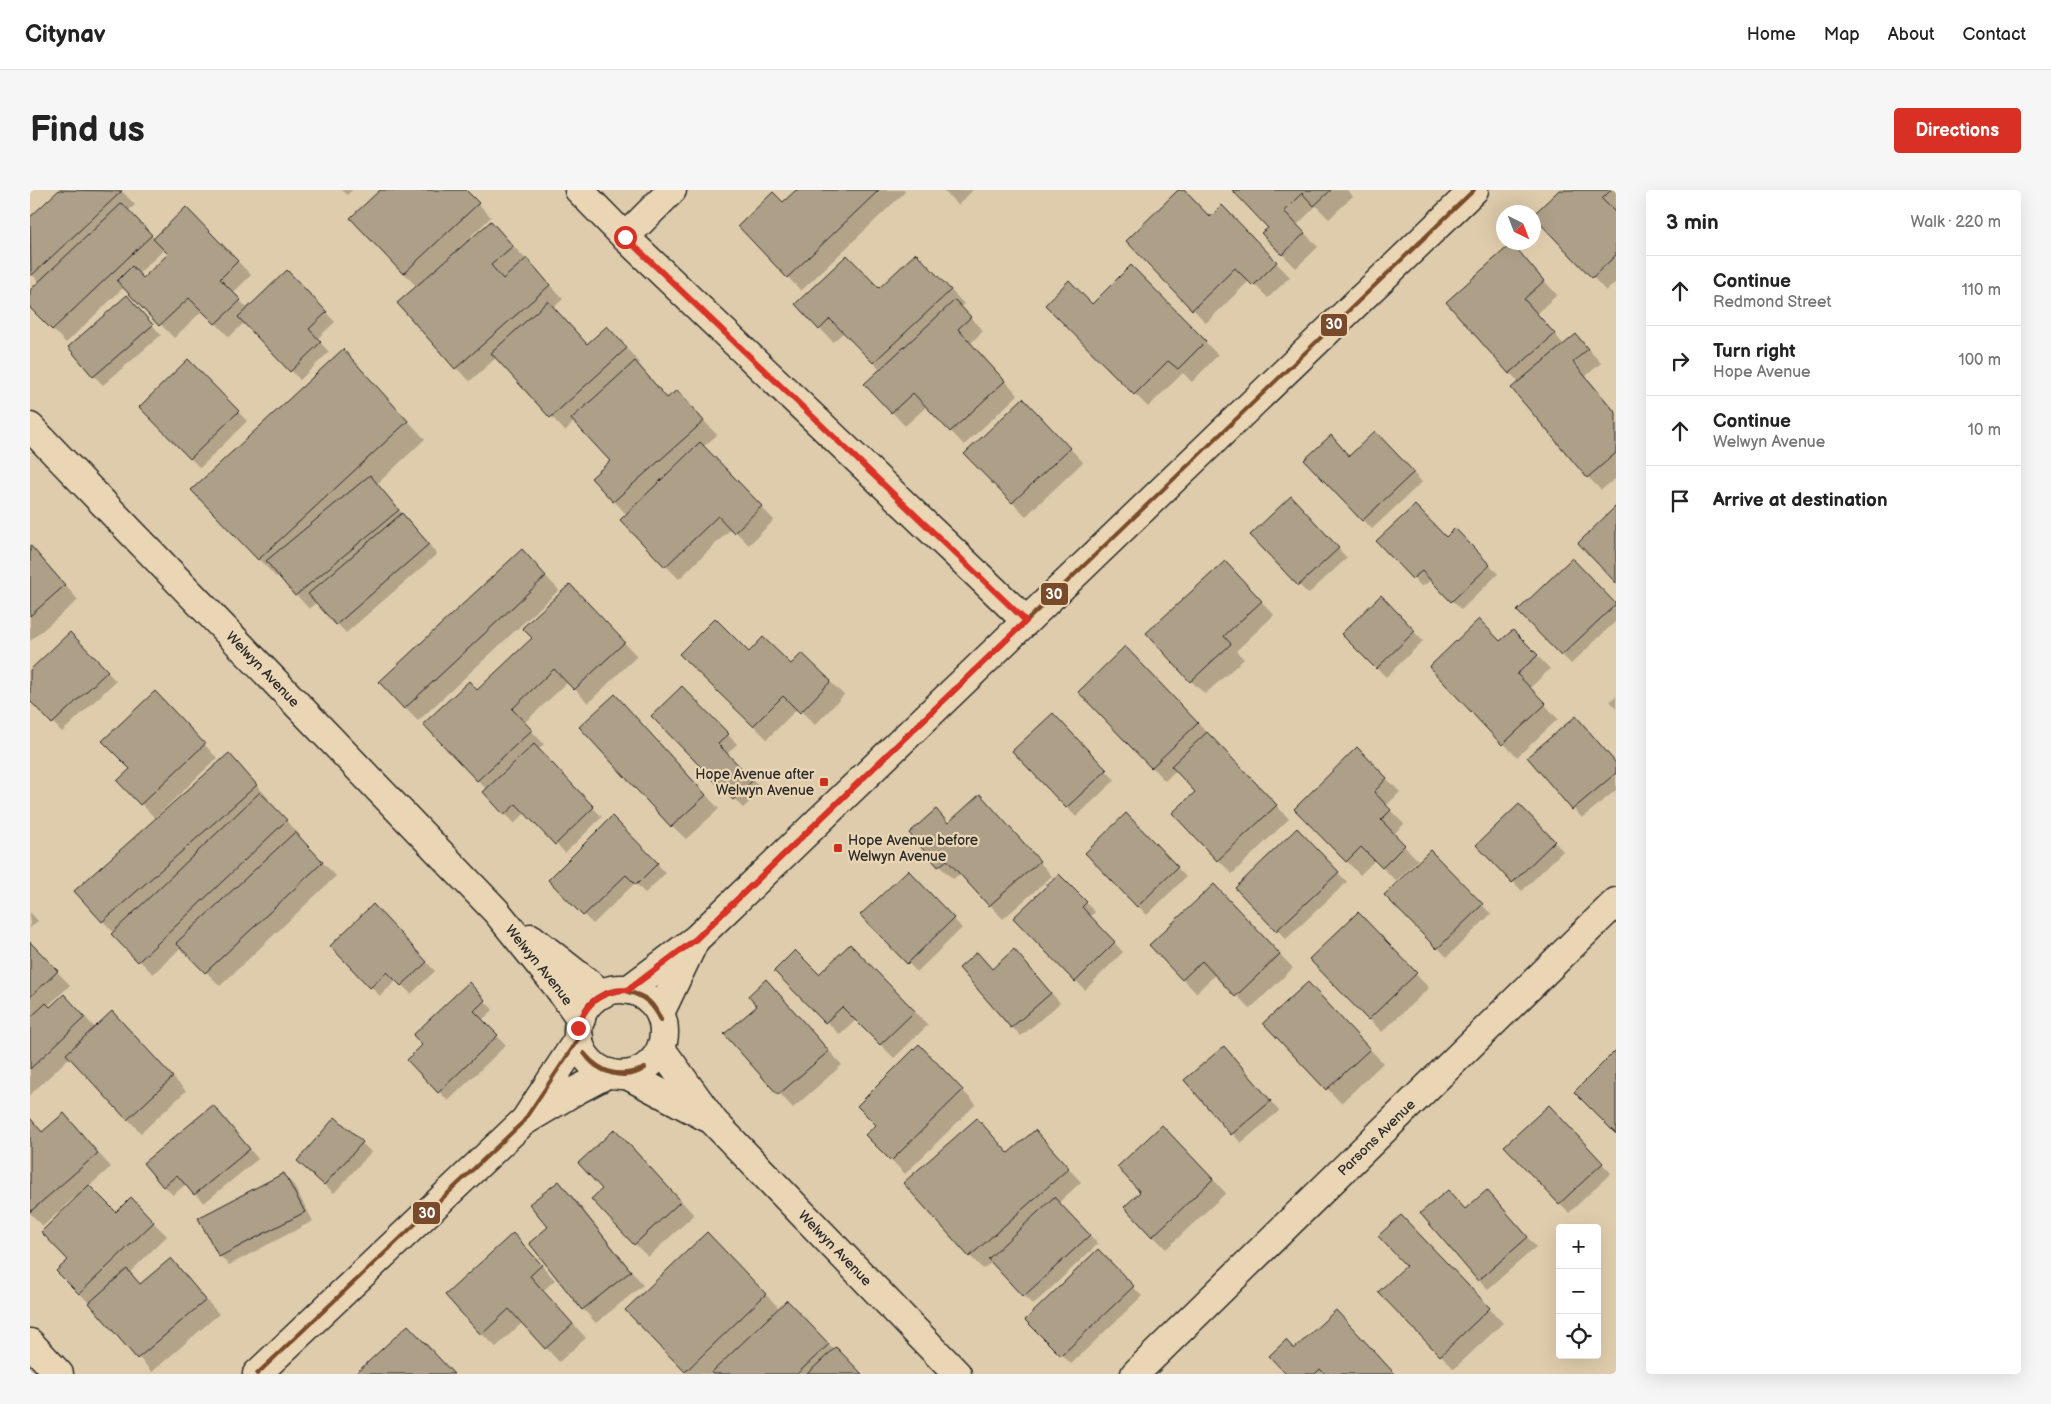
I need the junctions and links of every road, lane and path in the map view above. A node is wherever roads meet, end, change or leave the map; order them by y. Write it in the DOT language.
graph roads {
  1 [pos="579,190"];
  2 [pos="672,190"];
  3 [pos="1474,190"];
  4 [pos="625,237"];
  5 [pos="30,427"];
  6 [pos="1026,621"];
  7 [pos="1616,902"];
  8 [pos="496,911"];
  9 [pos="696,939"];
  10 [pos="628,990"];
  11 [pos="602,994"];
  12 [pos="660,1013"];
  13 [pos="580,1028"];
  14 [pos="660,1049"];
  15 [pos="618,1074"];
  16 [pos="524,1122"];
  17 [pos="714,1122"];
  18 [pos="30,1343"];
  19 [pos="59,1374"];
  20 [pos="257,1374"];
  21 [pos="957,1374"];
  22 [pos="1135,1374"];
  1 -- 4 [label="street"];
  2 -- 4 [label="street"];
  3 -- 6 [label="street"];
  4 -- 6 [label="street"];
  5 -- 8 [label="street, Welwyn Avenue"];
  6 -- 9 [label="street"];
  7 -- 22 [label="street, Parsons Avenue"];
  8 -- 11 [label="street, Welwyn Avenue"];
  8 -- 13 [label="street, Welwyn Avenue"];
  9 -- 10 [label="street"];
  9 -- 12 [label="street"];
  10 -- 11 [label="street"];
  10 -- 12 [label="street"];
  11 -- 13 [label="street, Welwyn Avenue"];
  12 -- 14 [label="street"];
  13 -- 15 [label="street, Welwyn Avenue"];
  13 -- 16 [label="street"];
  14 -- 15 [label="street"];
  14 -- 17 [label="street, Welwyn Avenue"];
  15 -- 16 [label="street"];
  15 -- 17 [label="street, Welwyn Avenue"];
  16 -- 20 [label="street"];
  17 -- 21 [label="street, Welwyn Avenue"];
  18 -- 19 [label="street"];
}
